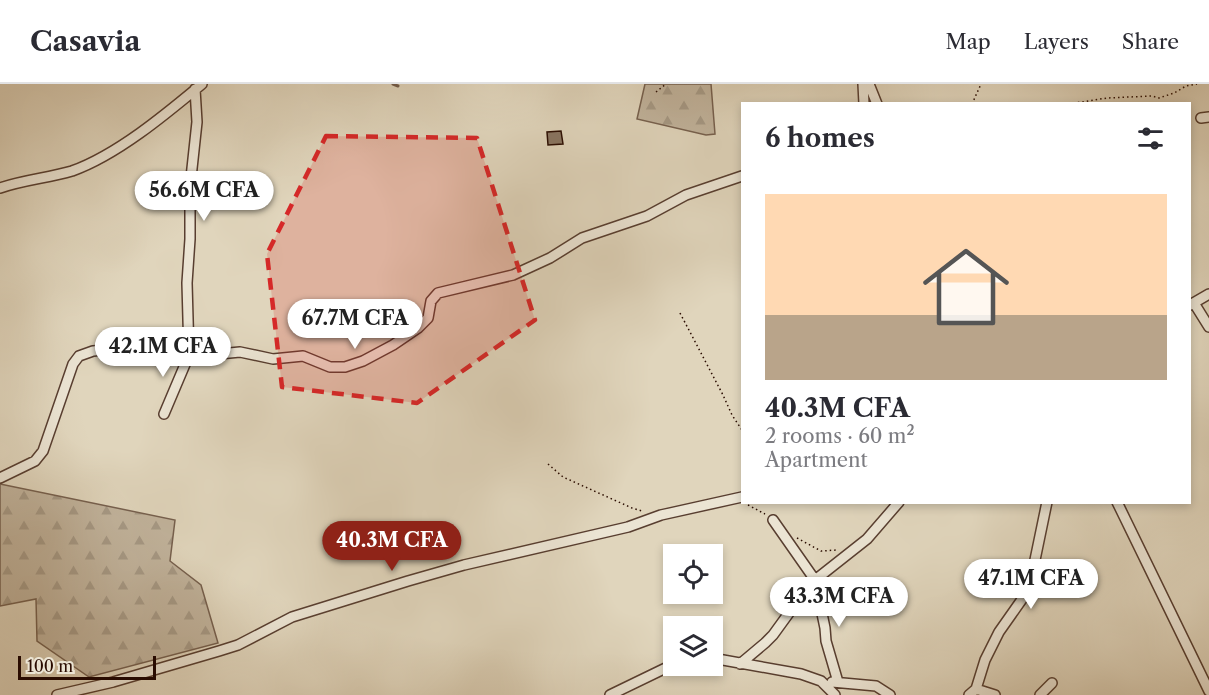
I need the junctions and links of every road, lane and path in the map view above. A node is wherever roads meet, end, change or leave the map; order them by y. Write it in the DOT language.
graph roads {
  1 [pos="666,84"];
  2 [pos="862,84"];
  3 [pos="869,84"];
  4 [pos="981,84"];
  5 [pos="1197,84"];
  6 [pos="198,87"];
  7 [pos="656,92"];
  8 [pos="864,102"];
  9 [pos="876,102"];
  10 [pos="973,102"];
  11 [pos="1082,102"];
  12 [pos="741,176"];
  13 [pos="0,188"];
  14 [pos="1209,294"];
  15 [pos="1192,304"];
  16 [pos="680,313"];
  17 [pos="1209,327"];
  18 [pos="189,355"];
  19 [pos="164,414"];
  20 [pos="741,428"];
  21 [pos="548,464"];
  22 [pos="0,478"];
  23 [pos="738,498"];
  24 [pos="749,504"];
  25 [pos="897,504"];
  26 [pos="1047,504"];
  27 [pos="1119,504"];
  28 [pos="641,511"];
  29 [pos="773,520"];
  30 [pos="795,537"];
  31 [pos="840,549"];
  32 [pos="815,580"];
  33 [pos="723,660"];
  34 [pos="740,664"];
  35 [pos="663,669"];
  36 [pos="1206,677"];
  37 [pos="821,681"];
  38 [pos="838,682"];
  39 [pos="1052,682"];
  40 [pos="1209,691"];
  41 [pos="973,692"];
  42 [pos="57,695"];
  43 [pos="610,695"];
  44 [pos="835,695"];
  45 [pos="890,695"];
  46 [pos="995,695"];
  47 [pos="1040,695"];
  1 -- 7 [label="path"];
  2 -- 8 [label="street"];
  3 -- 9 [label="street"];
  4 -- 10 [label="path"];
  5 -- 11 [label="path"];
  6 -- 13 [label="street"];
  6 -- 18 [label="street"];
  12 -- 18 [label="street"];
  14 -- 15 [label="street"];
  15 -- 17 [label="street"];
  16 -- 20 [label="path"];
  18 -- 19 [label="street"];
  18 -- 22 [label="street"];
  21 -- 28 [label="path"];
  23 -- 42 [label="street"];
  24 -- 29 [label="path"];
  25 -- 32 [label="street"];
  26 -- 41 [label="street"];
  27 -- 36 [label="street"];
  29 -- 32 [label="street"];
  30 -- 31 [label="path"];
  32 -- 34 [label="street"];
  32 -- 38 [label="street"];
  33 -- 34 [label="street"];
  34 -- 37 [label="street"];
  35 -- 43 [label="street"];
  36 -- 40 [label="street"];
  37 -- 38 [label="street"];
  37 -- 44 [label="street"];
  38 -- 45 [label="street"];
  39 -- 47 [label="street"];
  41 -- 46 [label="street"];
}
